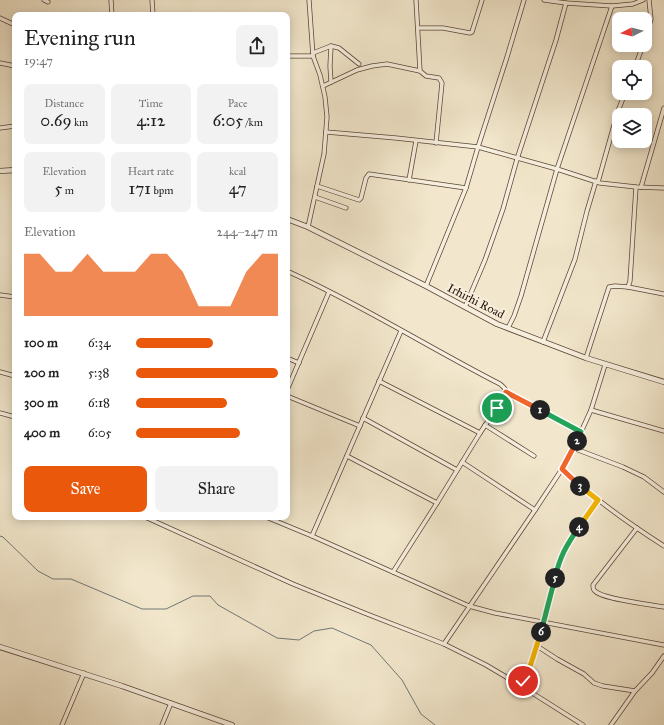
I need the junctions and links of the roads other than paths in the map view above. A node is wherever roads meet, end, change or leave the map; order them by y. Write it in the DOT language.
graph roads {
  1 [pos="112,0"];
  2 [pos="152,0"];
  3 [pos="309,0"];
  4 [pos="416,0"];
  5 [pos="482,0"];
  6 [pos="524,0"];
  7 [pos="544,0"];
  8 [pos="605,0"];
  9 [pos="643,0"];
  10 [pos="649,0"];
  11 [pos="566,3"];
  12 [pos="605,5"];
  13 [pos="612,6"];
  14 [pos="112,12"];
  15 [pos="153,12"];
  16 [pos="650,12"];
  17 [pos="0,18"];
  18 [pos="12,24"];
  19 [pos="418,28"];
  20 [pos="330,46"];
  21 [pos="313,54"];
  22 [pos="290,56"];
  23 [pos="0,63"];
  24 [pos="359,64"];
  25 [pos="12,65"];
  26 [pos="420,71"];
  27 [pos="331,82"];
  28 [pos="323,86"];
  29 [pos="622,100"];
  30 [pos="664,108"];
  31 [pos="12,126"];
  32 [pos="0,128"];
  33 [pos="326,132"];
  34 [pos="416,141"];
  35 [pos="436,143"];
  36 [pos="478,147"];
  37 [pos="517,159"];
  38 [pos="557,169"];
  39 [pos="12,170"];
  40 [pos="0,171"];
  41 [pos="409,180"];
  42 [pos="597,182"];
  43 [pos="317,186"];
  44 [pos="639,187"];
  45 [pos="466,188"];
  46 [pos="664,188"];
  47 [pos="315,197"];
  48 [pos="346,208"];
  49 [pos="290,220"];
  50 [pos="308,227"];
  51 [pos="290,272"];
  52 [pos="426,286"];
  53 [pos="628,287"];
  54 [pos="329,292"];
  55 [pos="664,294"];
  56 [pos="0,295"];
  57 [pos="12,297"];
  58 [pos="464,307"];
  59 [pos="508,328"];
  60 [pos="402,331"];
  61 [pos="543,342"];
  62 [pos="586,358"];
  63 [pos="290,359"];
  64 [pos="299,363"];
  65 [pos="605,365"];
  66 [pos="0,372"];
  67 [pos="12,375"];
  68 [pos="380,381"];
  69 [pos="664,382"];
  70 [pos="290,383"];
  71 [pos="506,392"];
  72 [pos="290,397"];
  73 [pos="591,410"];
  74 [pos="0,413"];
  75 [pos="12,416"];
  76 [pos="363,418"];
  77 [pos="485,425"];
  78 [pos="360,426"];
  79 [pos="664,431"];
  80 [pos="581,432"];
  81 [pos="480,433"];
  82 [pos="574,448"];
  83 [pos="347,456"];
  84 [pos="534,456"];
  85 [pos="462,462"];
  86 [pos="562,469"];
  87 [pos="457,470"];
  88 [pos="664,492"];
  89 [pos="598,500"];
  90 [pos="437,503"];
  91 [pos="536,510"];
  92 [pos="152,520"];
  93 [pos="273,520"];
  94 [pos="637,528"];
  95 [pos="312,536"];
  96 [pos="664,546"];
  97 [pos="393,572"];
  98 [pos="469,606"];
  99 [pos="664,607"];
  100 [pos="544,623"];
  101 [pos="444,644"];
  102 [pos="664,645"];
  103 [pos="538,646"];
  104 [pos="0,647"];
  105 [pos="664,656"];
  106 [pos="84,673"];
  107 [pos="518,684"];
  108 [pos="635,691"];
  109 [pos="171,703"];
  110 [pos="62,725"];
  111 [pos="162,725"];
  112 [pos="232,725"];
  113 [pos="583,725"];
  114 [pos="611,725"];
  1 -- 14 [label="street"];
  2 -- 15 [label="street"];
  3 -- 21 [label="street"];
  4 -- 19 [label="street"];
  5 -- 19 [label="street"];
  6 -- 36 [label="street"];
  7 -- 11 [label="street"];
  8 -- 12 [label="street"];
  9 -- 13 [label="street"];
  10 -- 16 [label="street"];
  11 -- 12 [label="street"];
  11 -- 37 [label="street"];
  12 -- 13 [label="street"];
  13 -- 38 [label="street"];
  17 -- 18 [label="street"];
  19 -- 26 [label="street"];
  20 -- 21 [label="street"];
  20 -- 24 [label="street"];
  20 -- 27 [label="street"];
  21 -- 22 [label="street"];
  21 -- 28 [label="street"];
  23 -- 25 [label="street"];
  26 -- 27 [label="street"];
  26 -- 35 [label="street"];
  27 -- 28 [label="street"];
  28 -- 33 [label="street"];
  29 -- 42 [label="street"];
  30 -- 44 [label="street"];
  31 -- 32 [label="street"];
  33 -- 34 [label="street"];
  33 -- 43 [label="street"];
  34 -- 35 [label="street"];
  34 -- 41 [label="street"];
  35 -- 36 [label="street"];
  36 -- 37 [label="street"];
  36 -- 45 [label="street"];
  37 -- 38 [label="street"];
  37 -- 58 [label="street"];
  38 -- 42 [label="street"];
  38 -- 59 [label="street"];
  39 -- 40 [label="street"];
  41 -- 43 [label="street"];
  41 -- 45 [label="street"];
  42 -- 44 [label="street"];
  42 -- 61 [label="street"];
  43 -- 47 [label="street"];
  44 -- 46 [label="street"];
  44 -- 53 [label="street"];
  45 -- 52 [label="street"];
  47 -- 48 [label="street"];
  47 -- 50 [label="street"];
  49 -- 50 [label="street, Irhirhi Road"];
  50 -- 52 [label="street, Irhirhi Road"];
  51 -- 54 [label="street"];
  52 -- 58 [label="street, Irhirhi Road"];
  53 -- 55 [label="street"];
  53 -- 62 [label="street"];
  54 -- 60 [label="street"];
  54 -- 64 [label="street"];
  56 -- 57 [label="street"];
  58 -- 59 [label="street, Irhirhi Road"];
  59 -- 61 [label="street, Irhirhi Road"];
  60 -- 68 [label="street"];
  60 -- 71 [label="street"];
  61 -- 62 [label="street, Irhirhi Road"];
  62 -- 65 [label="street, Irhirhi Road"];
  63 -- 64 [label="street"];
  64 -- 70 [label="street"];
  65 -- 69 [label="street, Irhirhi Road"];
  65 -- 73 [label="street"];
  66 -- 67 [label="street"];
  68 -- 76 [label="street"];
  68 -- 81 [label="street"];
  71 -- 77 [label="street"];
  71 -- 80 [label="street"];
  72 -- 78 [label="street"];
  73 -- 79 [label="street"];
  73 -- 80 [label="street"];
  74 -- 75 [label="street"];
  76 -- 78 [label="street"];
  76 -- 87 [label="street"];
  77 -- 81 [label="street"];
  77 -- 84 [label="street"];
  78 -- 83 [label="street"];
  80 -- 82 [label="street"];
  81 -- 85 [label="street"];
  82 -- 86 [label="street"];
  82 -- 88 [label="street"];
  83 -- 90 [label="street"];
  83 -- 95 [label="street"];
  85 -- 87 [label="street"];
  85 -- 91 [label="street"];
  86 -- 89 [label="street"];
  86 -- 91 [label="street"];
  87 -- 90 [label="street"];
  89 -- 94 [label="street"];
  89 -- 100 [label="street"];
  90 -- 97 [label="street"];
  91 -- 98 [label="street"];
  92 -- 101 [label="street"];
  93 -- 95 [label="street"];
  94 -- 96 [label="street"];
  94 -- 99 [label="street"];
  95 -- 97 [label="street"];
  97 -- 98 [label="street"];
  98 -- 100 [label="street"];
  98 -- 101 [label="street"];
  100 -- 102 [label="street"];
  100 -- 103 [label="street"];
  101 -- 107 [label="street"];
  103 -- 107 [label="street"];
  103 -- 108 [label="street"];
  104 -- 106 [label="street"];
  105 -- 108 [label="street"];
  106 -- 109 [label="street"];
  106 -- 110 [label="street"];
  107 -- 113 [label="street"];
  108 -- 114 [label="street"];
  109 -- 111 [label="street"];
  109 -- 112 [label="street"];
}
